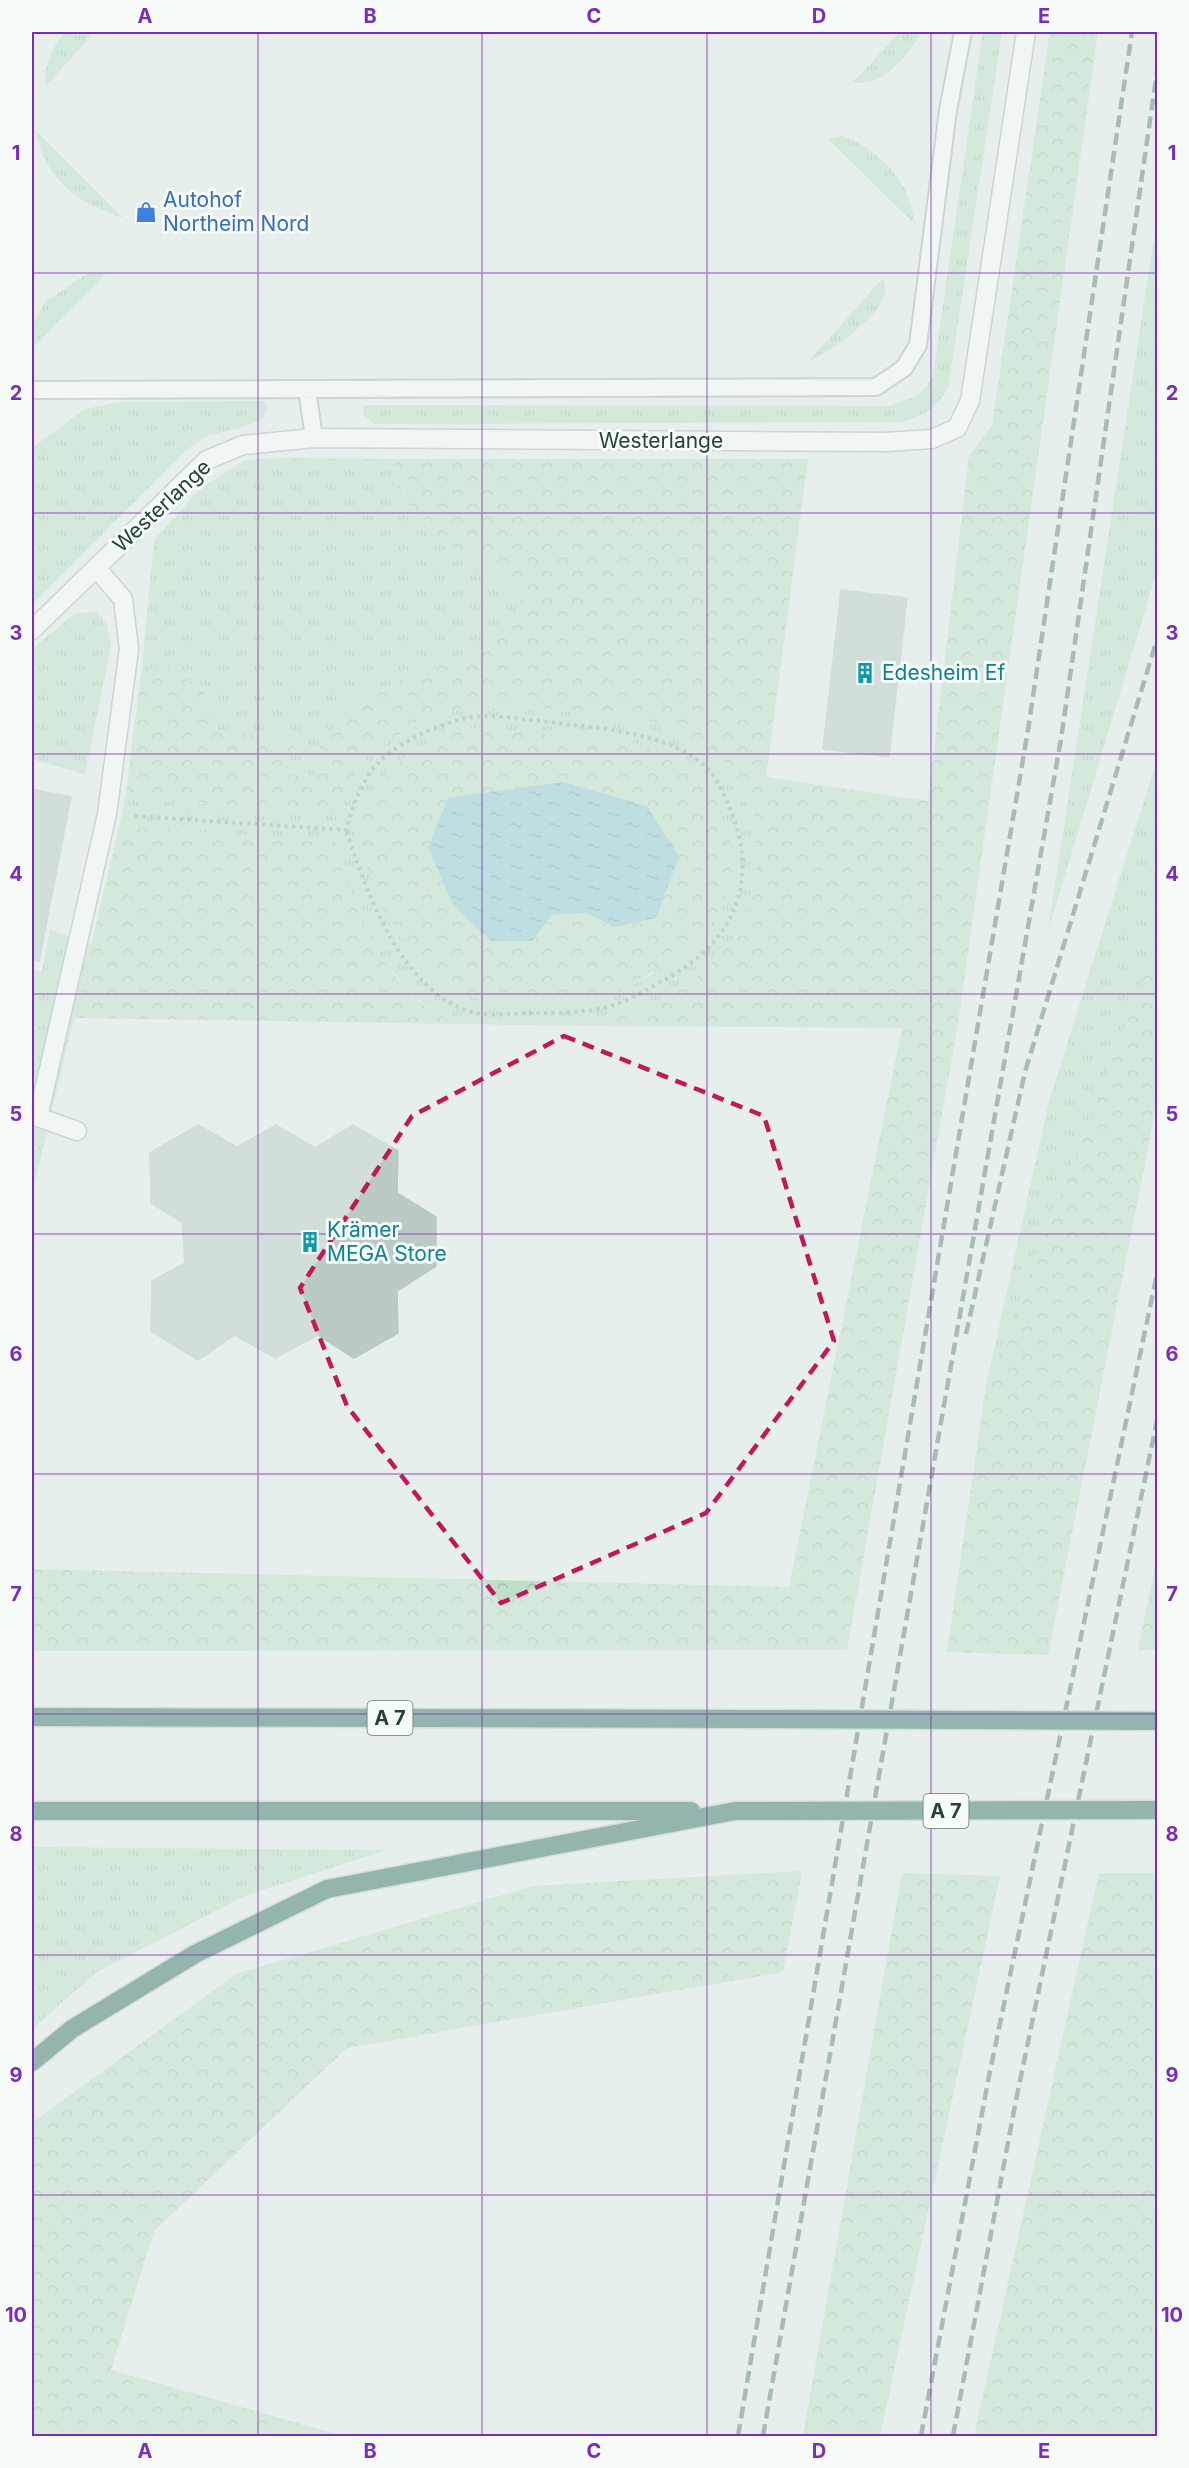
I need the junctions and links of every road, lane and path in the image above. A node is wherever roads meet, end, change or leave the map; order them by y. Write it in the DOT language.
graph roads {
  1 [pos="963,32"];
  2 [pos="1026,32"];
  3 [pos="307,389"];
  4 [pos="32,390"];
  5 [pos="314,438"];
  6 [pos="97,569"];
  7 [pos="32,630"];
  8 [pos="107,814"];
  9 [pos="346,830"];
  10 [pos="77,1131"];
  11 [pos="32,1717"];
  12 [pos="1158,1721"];
  13 [pos="1158,1810"];
  14 [pos="32,1811"];
  15 [pos="735,1811"];
  16 [pos="32,2062"];
  1 -- 3 [label="lane"];
  2 -- 5 [label="street, Westerlange"];
  3 -- 4 [label="lane"];
  3 -- 5 [label="lane"];
  5 -- 6 [label="street, Westerlange"];
  6 -- 7 [label="street, Westerlange"];
  6 -- 8 [label="street"];
  8 -- 9 [label="path"];
  8 -- 10 [label="street"];
  9 -- 9 [label="path"];
  11 -- 12 [label="highway, A 7, bridge"];
  13 -- 15 [label="highway, A 7, bridge"];
  14 -- 15 [label="highway, A 7"];
  15 -- 16 [label="highway"];
}
